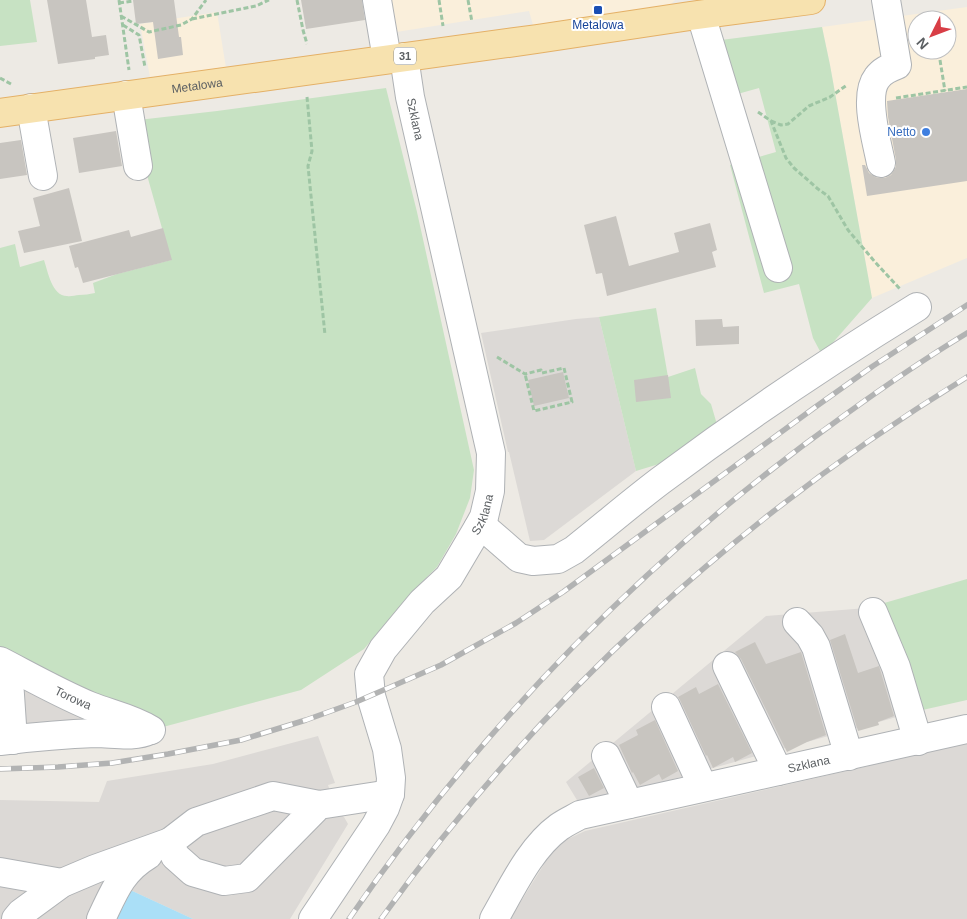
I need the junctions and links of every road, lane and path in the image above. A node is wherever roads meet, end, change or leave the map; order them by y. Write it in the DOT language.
graph roads {
  1 [pos="206,0"];
  2 [pos="269,0"];
  3 [pos="297,0"];
  4 [pos="377,0"];
  5 [pos="439,0"];
  6 [pos="468,0"];
  7 [pos="811,0"];
  8 [pos="886,0"];
  9 [pos="119,1"];
  10 [pos="133,1"];
  11 [pos="693,10"];
  12 [pos="121,16"];
  13 [pos="192,19"];
  14 [pos="472,20"];
  15 [pos="122,25"];
  16 [pos="444,32"];
  17 [pos="395,58"];
  18 [pos="306,59"];
  19 [pos="940,60"];
  20 [pos="145,68"];
  21 [pos="0,78"];
  22 [pos="851,82"];
  23 [pos="128,83"];
  24 [pos="11,84"];
  25 [pos="967,88"];
  26 [pos="945,91"];
  27 [pos="727,100"];
  28 [pos="871,101"];
  29 [pos="31,108"];
  30 [pos="0,113"];
  31 [pos="770,121"];
  32 [pos="881,163"];
  33 [pos="138,166"];
  34 [pos="43,176"];
  35 [pos="778,268"];
  36 [pos="909,299"];
  37 [pos="325,335"];
  38 [pos="493,355"];
  39 [pos="525,374"];
  40 [pos="478,528"];
  41 [pos="873,612"];
  42 [pos="797,622"];
  43 [pos="727,666"];
  44 [pos="4,670"];
  45 [pos="666,707"];
  46 [pos="967,729"];
  47 [pos="7,741"];
  48 [pos="918,741"];
  49 [pos="606,756"];
  50 [pos="849,756"];
  51 [pos="778,771"];
  52 [pos="703,787"];
  53 [pos="390,794"];
  54 [pos="629,804"];
  55 [pos="319,805"];
  56 [pos="170,842"];
  57 [pos="0,872"];
  58 [pos="62,884"];
  59 [pos="16,919"];
  60 [pos="101,919"];
  61 [pos="313,919"];
  62 [pos="494,919"];
  1 -- 13 [label="path"];
  2 -- 13 [label="path"];
  3 -- 18 [label="path"];
  4 -- 17 [label="lane, Szklana"];
  5 -- 16 [label="path"];
  6 -- 14 [label="path"];
  7 -- 11 [label="main road, Metalowa / 31"];
  8 -- 28 [label="lane"];
  9 -- 10 [label="path"];
  9 -- 12 [label="path"];
  11 -- 17 [label="main road, Metalowa / 31"];
  11 -- 27 [label="lane"];
  12 -- 13 [label="path"];
  12 -- 15 [label="path"];
  15 -- 20 [label="path"];
  15 -- 23 [label="path"];
  17 -- 18 [label="main road, Metalowa / 31"];
  17 -- 40 [label="lane, Szklana"];
  18 -- 23 [label="main road, Metalowa / 31"];
  18 -- 37 [label="path"];
  19 -- 26 [label="path"];
  21 -- 24 [label="path"];
  22 -- 31 [label="path"];
  23 -- 29 [label="main road, Metalowa / 31"];
  23 -- 33 [label="lane"];
  25 -- 26 [label="path"];
  26 -- 28 [label="path"];
  27 -- 31 [label="path"];
  27 -- 35 [label="lane"];
  28 -- 32 [label="lane"];
  29 -- 30 [label="main road, Metalowa / 31"];
  29 -- 34 [label="lane"];
  31 -- 36 [label="path"];
  36 -- 40 [label="lane"];
  38 -- 39 [label="path"];
  39 -- 39 [label="path"];
  40 -- 53 [label="lane, Szklana"];
  41 -- 48 [label="lane"];
  42 -- 50 [label="lane"];
  43 -- 51 [label="lane"];
  44 -- 47 [label="lane"];
  44 -- 47 [label="lane, Torowa"];
  45 -- 52 [label="lane"];
  46 -- 48 [label="lane, Szklana"];
  48 -- 50 [label="lane, Szklana"];
  49 -- 54 [label="lane"];
  50 -- 51 [label="lane, Szklana"];
  51 -- 52 [label="lane, Szklana"];
  52 -- 54 [label="lane, Szklana"];
  53 -- 55 [label="lane"];
  53 -- 61 [label="lane, Szklana"];
  54 -- 62 [label="lane, Szklana"];
  55 -- 56 [label="lane"];
  55 -- 56 [label="lane"];
  56 -- 58 [label="lane"];
  56 -- 60 [label="lane"];
  57 -- 58 [label="lane"];
  58 -- 59 [label="lane"];
}
